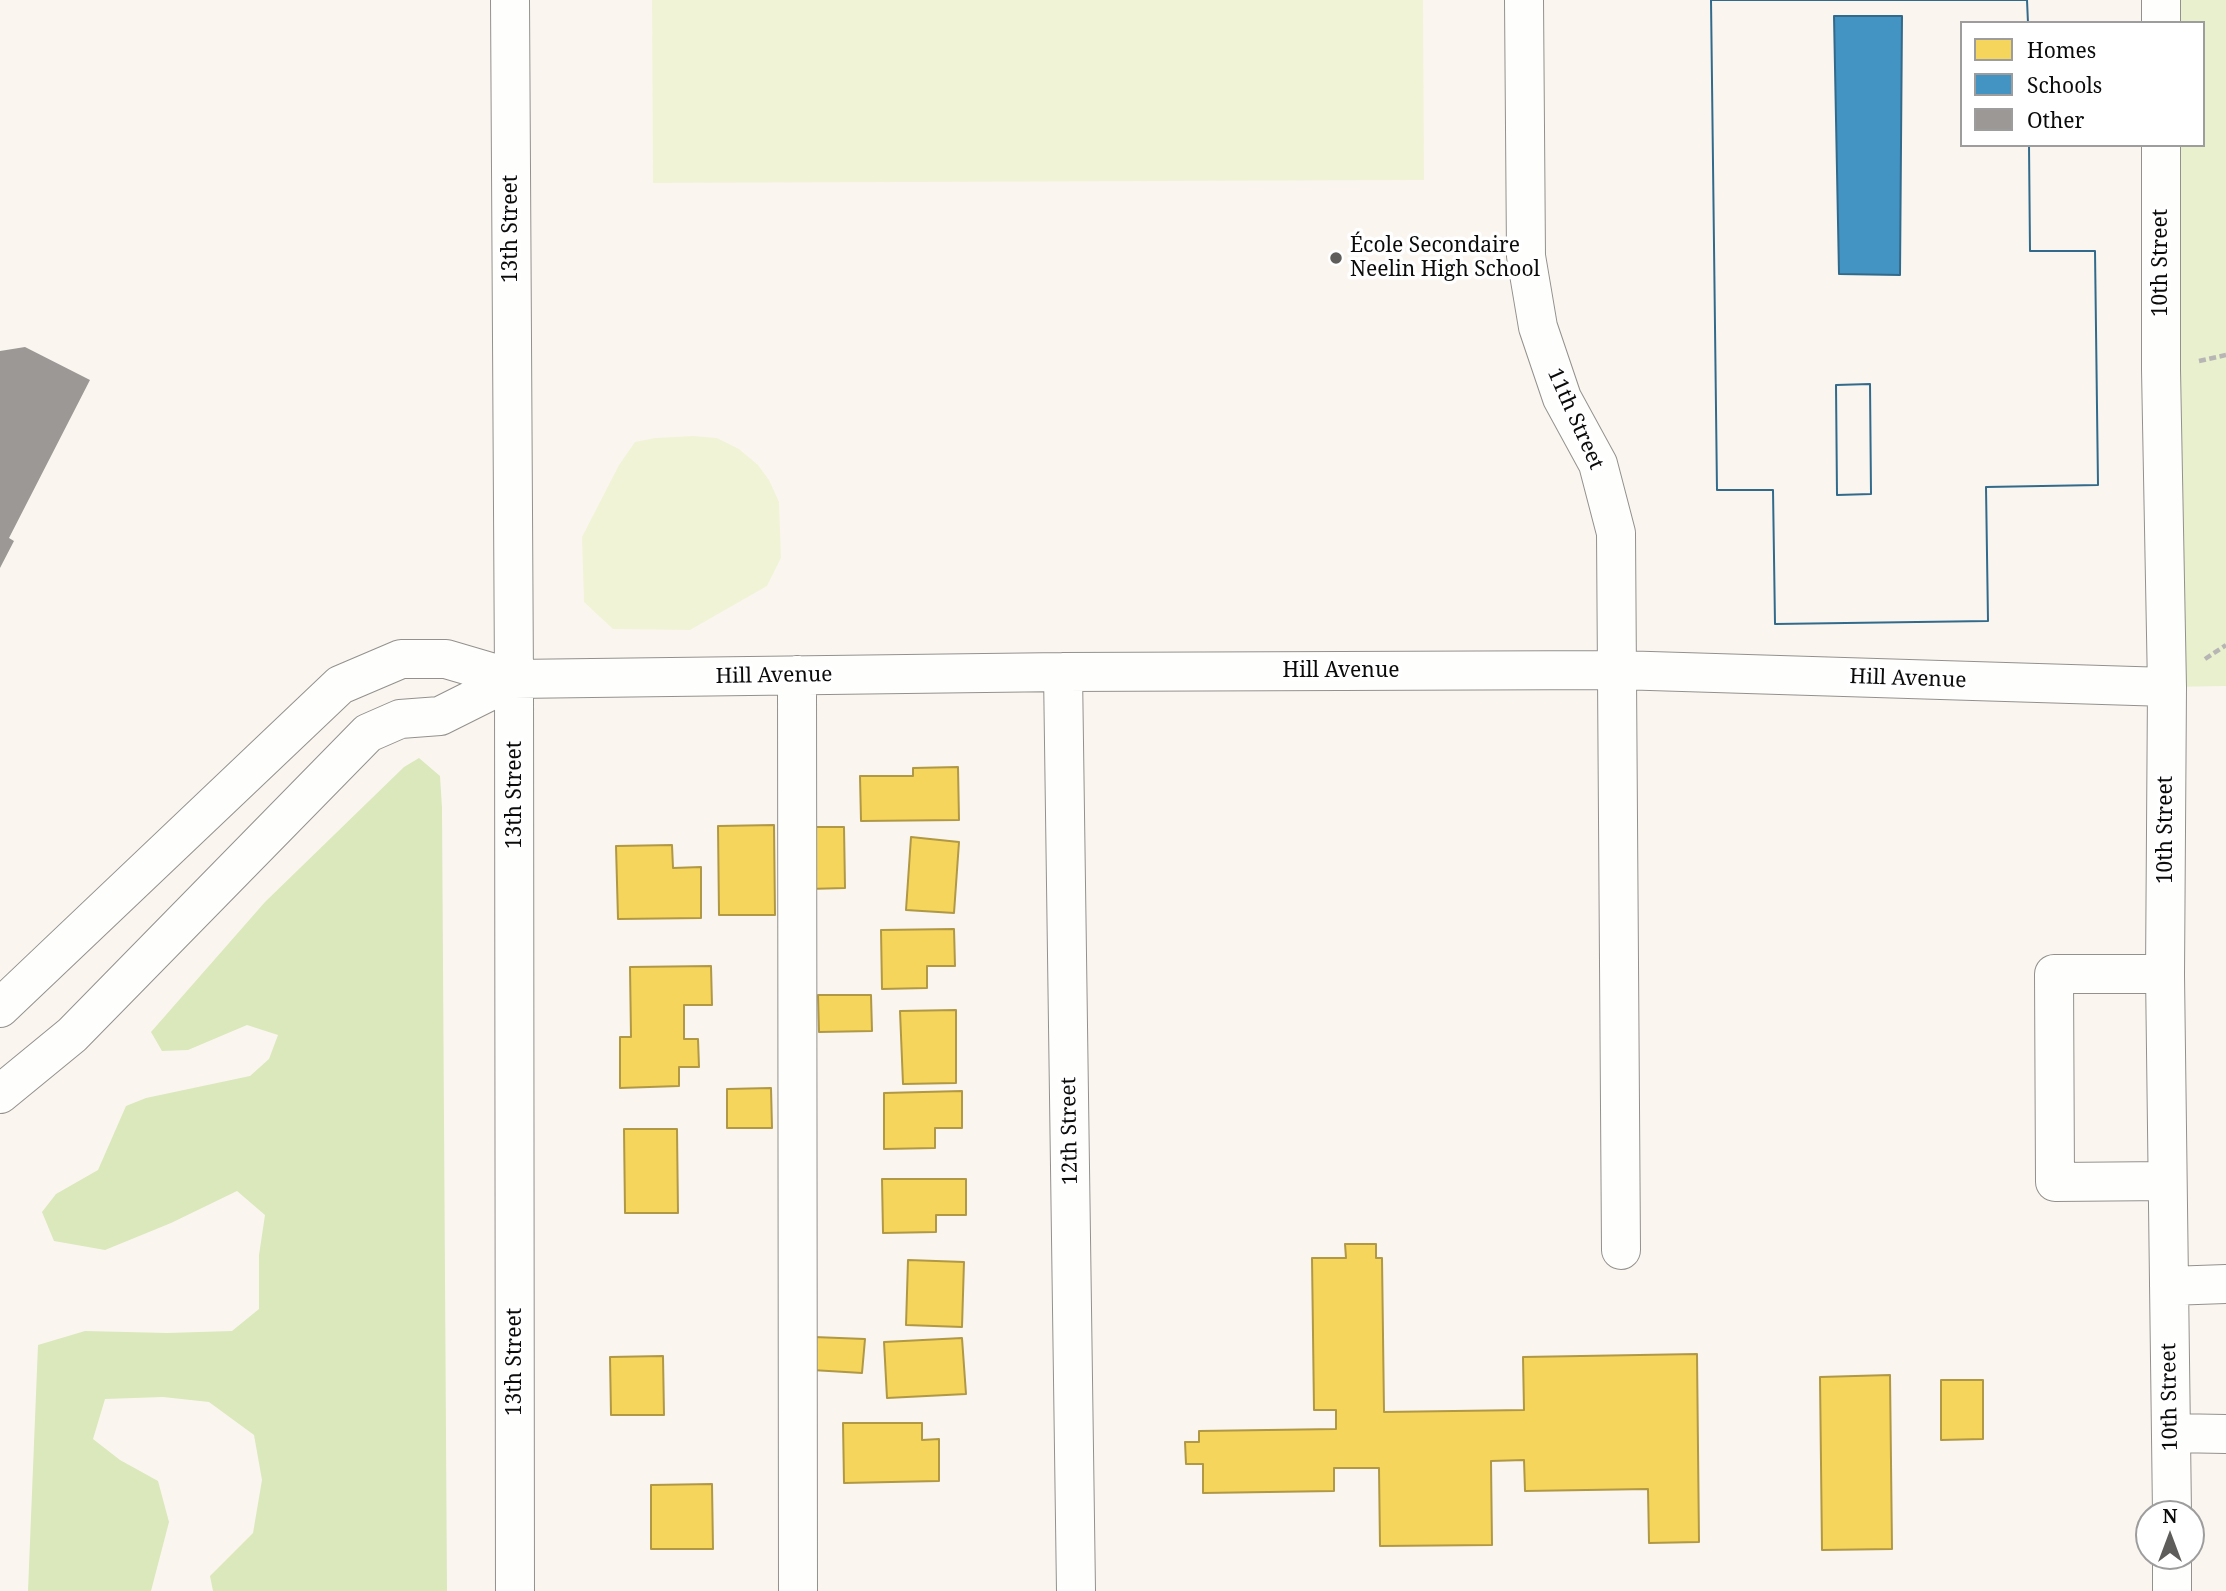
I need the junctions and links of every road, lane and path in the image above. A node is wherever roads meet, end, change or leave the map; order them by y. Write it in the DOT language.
graph roads {
  1 [pos="510,0"];
  2 [pos="1524,0"];
  3 [pos="2161,0"];
  4 [pos="2161,21"];
  5 [pos="2161,147"];
  6 [pos="1618,670"];
  7 [pos="1063,672"];
  8 [pos="797,675"];
  9 [pos="514,679"];
  10 [pos="2167,687"];
  11 [pos="2165,974"];
  12 [pos="0,1008"];
  13 [pos="0,1094"];
  14 [pos="2167,1181"];
  15 [pos="1621,1250"];
  16 [pos="2226,1284"];
  17 [pos="2169,1286"];
  18 [pos="2171,1433"];
  19 [pos="2226,1434"];
  20 [pos="2172,1500"];
  21 [pos="2172,1570"];
  22 [pos="515,1591"];
  23 [pos="798,1591"];
  24 [pos="1076,1591"];
  25 [pos="2172,1591"];
  1 -- 9 [label="street, 13th Street"];
  2 -- 6 [label="street, 11th Street"];
  3 -- 4 [label="street"];
  5 -- 10 [label="street, 10th Street"];
  6 -- 7 [label="street, Hill Avenue"];
  6 -- 10 [label="street, Hill Avenue"];
  6 -- 15 [label="street, 11th Street"];
  7 -- 8 [label="street, Hill Avenue"];
  7 -- 24 [label="street, 12th Street"];
  8 -- 9 [label="street, Hill Avenue"];
  8 -- 23 [label="street"];
  9 -- 12 [label="street"];
  9 -- 13 [label="street"];
  9 -- 22 [label="street, 13th Street"];
  10 -- 11 [label="street, 10th Street"];
  11 -- 14 [label="street, 10th Street"];
  11 -- 14 [label="street"];
  14 -- 17 [label="street, 10th Street"];
  16 -- 17 [label="street"];
  17 -- 18 [label="street, 10th Street"];
  18 -- 19 [label="street"];
  18 -- 20 [label="street, 10th Street"];
  21 -- 25 [label="street"];
}
